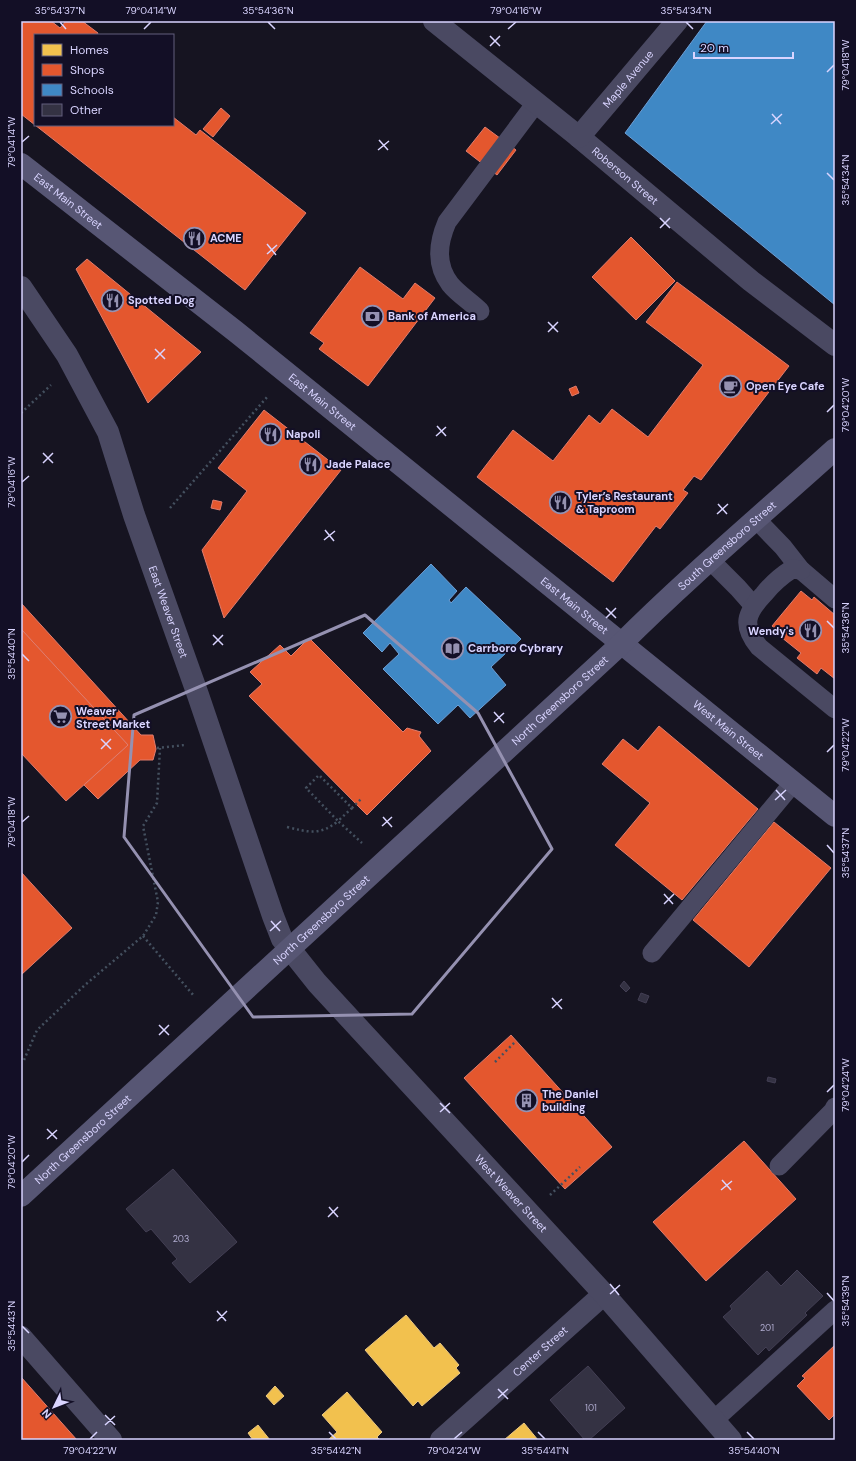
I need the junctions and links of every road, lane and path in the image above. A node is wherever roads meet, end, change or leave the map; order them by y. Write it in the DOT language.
graph roads {
  1 [pos="434,21"];
  2 [pos="677,21"];
  3 [pos="536,103"];
  4 [pos="580,137"];
  5 [pos="21,164"];
  6 [pos="21,287"];
  7 [pos="480,311"];
  8 [pos="835,345"];
  9 [pos="56,380"];
  10 [pos="268,396"];
  11 [pos="21,413"];
  12 [pos="835,449"];
  13 [pos="170,508"];
  14 [pos="756,520"];
  15 [pos="710,560"];
  16 [pos="801,570"];
  17 [pos="835,599"];
  18 [pos="753,605"];
  19 [pos="622,644"];
  20 [pos="835,709"];
  21 [pos="192,745"];
  22 [pos="794,782"];
  23 [pos="362,798"];
  24 [pos="352,808"];
  25 [pos="835,816"];
  26 [pos="338,821"];
  27 [pos="287,827"];
  28 [pos="363,844"];
  29 [pos="143,936"];
  30 [pos="289,950"];
  31 [pos="652,953"];
  32 [pos="194,996"];
  33 [pos="516,1041"];
  34 [pos="24,1060"];
  35 [pos="495,1062"];
  36 [pos="835,1107"];
  37 [pos="779,1166"];
  38 [pos="580,1168"];
  39 [pos="550,1195"];
  40 [pos="21,1196"];
  41 [pos="604,1294"];
  42 [pos="835,1310"];
  43 [pos="21,1338"];
  44 [pos="714,1420"];
  45 [pos="111,1440"];
  46 [pos="441,1440"];
  47 [pos="732,1440"];
  1 -- 3 [label="street, Roberson Street"];
  2 -- 4 [label="street, Maple Avenue"];
  3 -- 4 [label="street, Roberson Street"];
  3 -- 7 [label="lane"];
  4 -- 8 [label="street, Roberson Street"];
  5 -- 19 [label="main road, East Main Street"];
  6 -- 30 [label="street, East Weaver Street"];
  9 -- 11 [label="path"];
  10 -- 13 [label="path"];
  12 -- 14 [label="main road, South Greensboro Street"];
  14 -- 15 [label="main road, South Greensboro Street"];
  14 -- 16 [label="lane"];
  15 -- 18 [label="lane"];
  15 -- 19 [label="main road, South Greensboro Street"];
  16 -- 17 [label="lane"];
  16 -- 18 [label="lane"];
  18 -- 20 [label="lane"];
  19 -- 22 [label="main road, West Main Street"];
  19 -- 30 [label="main road, North Greensboro Street"];
  21 -- 29 [label="path"];
  22 -- 25 [label="main road, West Main Street"];
  22 -- 31 [label="lane"];
  23 -- 24 [label="path"];
  24 -- 26 [label="path"];
  24 -- 26 [label="path"];
  26 -- 27 [label="path"];
  26 -- 28 [label="path"];
  29 -- 32 [label="path"];
  29 -- 34 [label="path"];
  30 -- 40 [label="main road, North Greensboro Street"];
  30 -- 41 [label="street, West Weaver Street"];
  33 -- 35 [label="path"];
  36 -- 37 [label="lane"];
  38 -- 39 [label="path"];
  41 -- 44 [label="street, West Weaver Street"];
  41 -- 46 [label="street, Center Street"];
  42 -- 44 [label="lane"];
  43 -- 45 [label="street"];
  44 -- 47 [label="street, West Weaver Street"];
}
